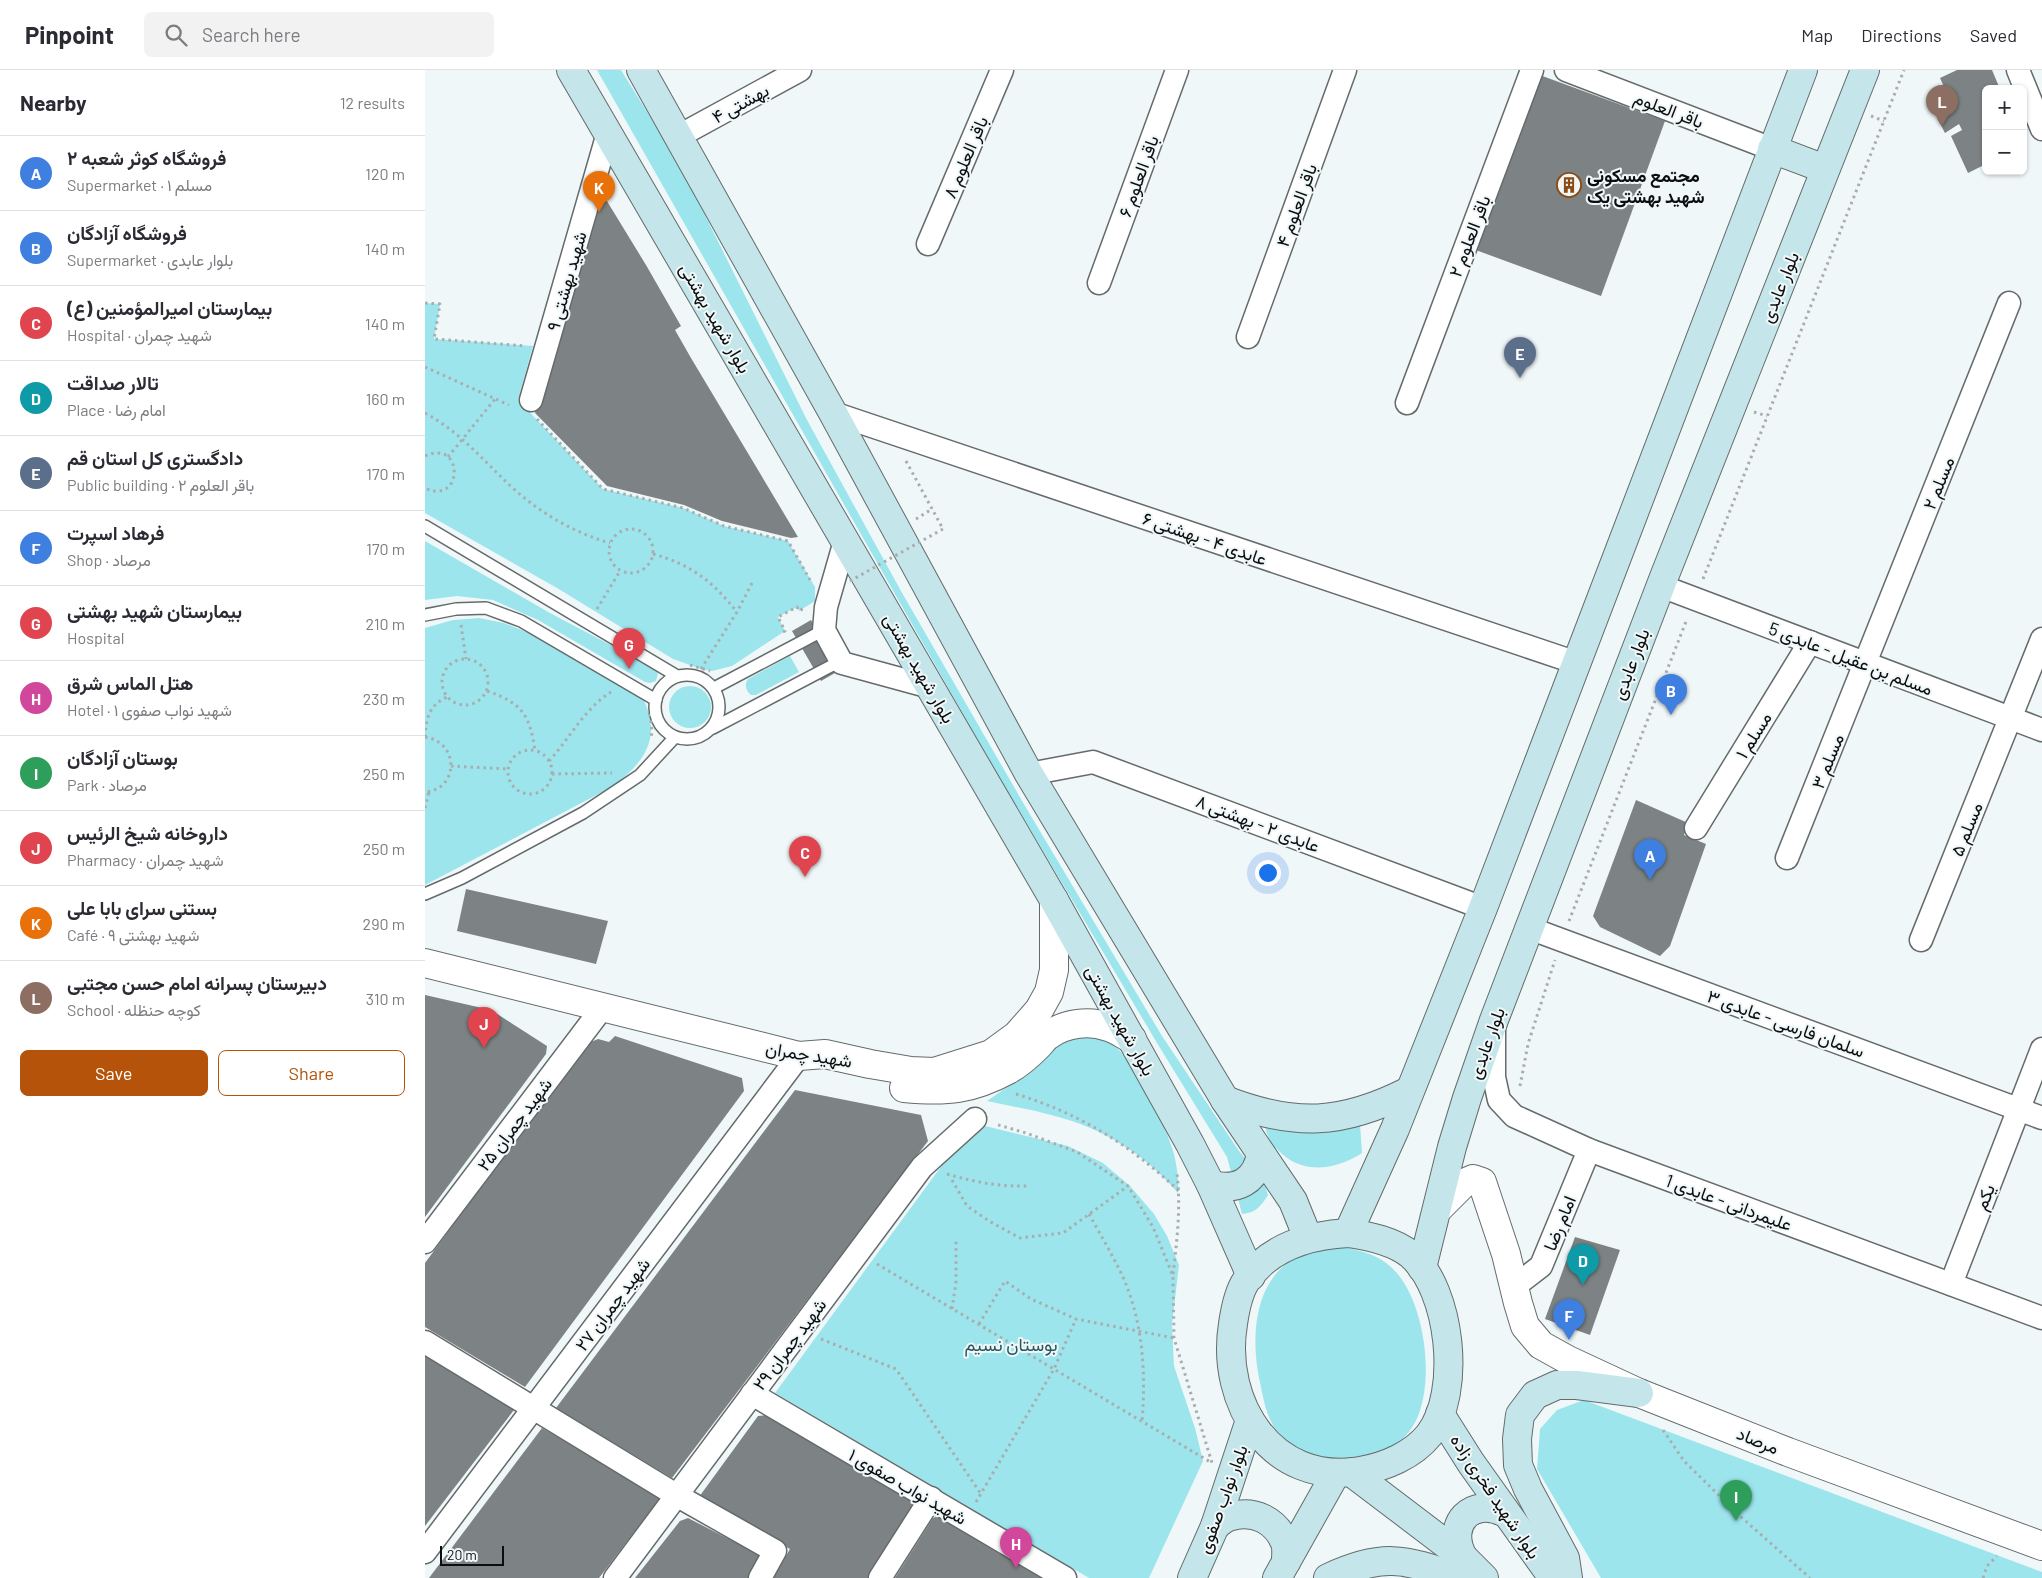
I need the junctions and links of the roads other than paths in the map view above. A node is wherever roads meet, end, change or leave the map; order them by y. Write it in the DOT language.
graph roads {
  1 [pos="571,70"];
  2 [pos="641,70"];
  3 [pos="800,70"];
  4 [pos="1001,70"];
  5 [pos="1177,70"];
  6 [pos="1532,70"];
  7 [pos="1567,70"];
  8 [pos="1803,70"];
  9 [pos="1865,70"];
  10 [pos="2018,70"];
  11 [pos="1341,71"];
  12 [pos="2042,130"];
  13 [pos="608,133"];
  14 [pos="679,136"];
  15 [pos="1771,148"];
  16 [pos="1825,169"];
  17 [pos="928,244"];
  18 [pos="1099,283"];
  19 [pos="2009,303"];
  20 [pos="1248,337"];
  21 [pos="1407,403"];
  22 [pos="524,406"];
  23 [pos="833,412"];
  24 [pos="425,526"];
  25 [pos="845,541"];
  26 [pos="1661,586"];
  27 [pos="425,615"];
  28 [pos="823,630"];
  29 [pos="2042,639"];
  30 [pos="1810,642"];
  31 [pos="842,663"];
  32 [pos="1577,663"];
  33 [pos="1866,664"];
  34 [pos="677,676"];
  35 [pos="931,687"];
  36 [pos="714,688"];
  37 [pos="656,700"];
  38 [pos="2011,718"];
  39 [pos="712,729"];
  40 [pos="2042,730"];
  41 [pos="675,737"];
  42 [pos="1029,774"];
  43 [pos="1696,828"];
  44 [pos="1787,858"];
  45 [pos="425,894"];
  46 [pos="1054,900"];
  47 [pos="1483,908"];
  48 [pos="1529,928"];
  49 [pos="1921,940"];
  50 [pos="425,963"];
  51 [pos="603,1007"];
  52 [pos="1494,1020"];
  53 [pos="1132,1039"];
  54 [pos="2042,1049"];
  55 [pos="799,1056"];
  56 [pos="1409,1091"];
  57 [pos="1225,1100"];
  58 [pos="2018,1109"];
  59 [pos="975,1118"];
  60 [pos="2042,1118"];
  61 [pos="1589,1150"];
  62 [pos="1261,1154"];
  63 [pos="1211,1185"];
  64 [pos="1438,1209"];
  65 [pos="1348,1233"];
  66 [pos="1308,1238"];
  67 [pos="425,1242"];
  68 [pos="1422,1268"];
  69 [pos="1251,1276"];
  70 [pos="1951,1284"];
  71 [pos="1515,1286"];
  72 [pos="2042,1318"];
  73 [pos="425,1342"];
  74 [pos="1639,1393"];
  75 [pos="752,1394"];
  76 [pos="533,1408"];
  77 [pos="1440,1414"];
  78 [pos="1250,1420"];
  79 [pos="1343,1473"];
  80 [pos="676,1495"];
  81 [pos="931,1498"];
  82 [pos="1505,1513"];
  83 [pos="1215,1526"];
  84 [pos="2042,1546"];
  85 [pos="425,1552"];
  86 [pos="1460,1567"];
  87 [pos="1281,1570"];
  88 [pos="615,1578"];
  89 [pos="760,1578"];
  90 [pos="881,1578"];
  91 [pos="1065,1578"];
  92 [pos="1192,1578"];
  93 [pos="1327,1578"];
  94 [pos="1484,1578"];
  95 [pos="1553,1578"];
  96 [pos="1568,1578"];
  1 -- 13 [label="main road, بلوار شهید بهشتی"];
  2 -- 14 [label="main road"];
  3 -- 14 [label="street, بهشتی ۴"];
  4 -- 17 [label="street, باقر العلوم ۸"];
  5 -- 18 [label="street, باقر العلوم ۶"];
  6 -- 21 [label="street, باقر العلوم ۲"];
  7 -- 15 [label="street, باقر العلوم"];
  8 -- 15 [label="main road"];
  9 -- 16 [label="main road, بلوار عابدی"];
  10 -- 12 [label="street"];
  11 -- 20 [label="street, باقر العلوم ۴"];
  13 -- 22 [label="street, شهید بهشتی ۹"];
  13 -- 25 [label="main road, بلوار شهید بهشتی"];
  14 -- 23 [label="main road"];
  15 -- 16 [label="main road"];
  15 -- 32 [label="main road"];
  16 -- 26 [label="main road, بلوار عابدی"];
  19 -- 33 [label="street, مسلم ۲"];
  23 -- 32 [label="street, عابدی ۴ - بهشتی ۶"];
  23 -- 42 [label="main road"];
  24 -- 34 [label="lane"];
  25 -- 28 [label="street"];
  25 -- 35 [label="main road, بلوار شهید بهشتی"];
  26 -- 30 [label="street, مسلم بن عقیل - عابدی 5"];
  26 -- 48 [label="main road, بلوار عابدی"];
  27 -- 37 [label="lane"];
  28 -- 31 [label="street"];
  28 -- 36 [label="lane"];
  29 -- 38 [label="street, مسلم ۵"];
  30 -- 33 [label="street, مسلم بن عقیل - عابدی 5"];
  30 -- 43 [label="street, مسلم ۱"];
  31 -- 35 [label="street"];
  31 -- 39 [label="lane"];
  32 -- 47 [label="main road"];
  33 -- 38 [label="street, مسلم بن عقیل - عابدی 5"];
  33 -- 44 [label="street, مسلم ۳"];
  34 -- 36 [label="lane"];
  34 -- 37 [label="lane"];
  35 -- 46 [label="main road, بلوار شهید بهشتی"];
  36 -- 39 [label="lane"];
  37 -- 41 [label="lane"];
  38 -- 40 [label="street, مسلم بن عقیل - عابدی 5"];
  38 -- 49 [label="street, مسلم ۵"];
  39 -- 41 [label="lane"];
  41 -- 45 [label="lane"];
  42 -- 47 [label="street, عابدی ۲ - بهشتی ۸"];
  42 -- 57 [label="main road"];
  46 -- 53 [label="main road, بلوار شهید بهشتی"];
  46 -- 55 [label="street, شهید چمران"];
  47 -- 56 [label="main road"];
  48 -- 52 [label="main road, بلوار عابدی"];
  48 -- 58 [label="street, سلمان فارسی - عابدی ۳"];
  50 -- 51 [label="street, شهید چمران"];
  51 -- 55 [label="street, شهید چمران"];
  51 -- 67 [label="street, شهید چمران ۲۵"];
  52 -- 61 [label="street, علیمردانی - عابدی 1"];
  52 -- 64 [label="main road, بلوار عابدی"];
  53 -- 55 [label="street"];
  53 -- 63 [label="main road, بلوار شهید بهشتی"];
  54 -- 58 [label="street, یکم"];
  55 -- 76 [label="street, شهید چمران ۲۷"];
  56 -- 57 [label="main road"];
  56 -- 65 [label="main road"];
  57 -- 62 [label="main road"];
  58 -- 60 [label="street, سلمان فارسی - عابدی ۳"];
  58 -- 70 [label="street, یکم"];
  59 -- 75 [label="street, شهید چمران ۲۹"];
  61 -- 70 [label="street, علیمردانی - عابدی 1"];
  61 -- 71 [label="street, امام رضا"];
  62 -- 63 [label="main road"];
  62 -- 66 [label="main road"];
  63 -- 69 [label="main road, بلوار شهید بهشتی"];
  64 -- 68 [label="main road, بلوار عابدی"];
  64 -- 71 [label="street, مرصاد"];
  65 -- 66 [label="main road"];
  65 -- 68 [label="main road"];
  66 -- 69 [label="main road"];
  68 -- 77 [label="main road"];
  69 -- 78 [label="main road"];
  70 -- 72 [label="street, علیمردانی - عابدی 1"];
  71 -- 74 [label="street, مرصاد"];
  73 -- 76 [label="street"];
  74 -- 84 [label="street, مرصاد"];
  74 -- 96 [label="main road"];
  75 -- 80 [label="street, شهید چمران ۲۹"];
  75 -- 81 [label="street, شهید نواب صفوی ۱"];
  76 -- 80 [label="street"];
  76 -- 85 [label="street, شهید چمران ۲۷"];
  77 -- 79 [label="main road"];
  77 -- 82 [label="main road, بلوار شهید فخری زاده"];
  78 -- 79 [label="main road"];
  78 -- 83 [label="main road, بلوار نواب صفوی"];
  79 -- 86 [label="main road"];
  79 -- 87 [label="main road"];
  80 -- 88 [label="street, شهید چمران ۲۹"];
  80 -- 89 [label="street"];
  81 -- 90 [label="street"];
  81 -- 91 [label="street, شهید نواب صفوی ۱"];
  82 -- 86 [label="main road"];
  82 -- 95 [label="main road, بلوار شهید فخری زاده"];
  83 -- 87 [label="main road"];
  83 -- 92 [label="main road, بلوار نواب صفوی"];
  86 -- 93 [label="main road"];
  86 -- 94 [label="main road"];
}
